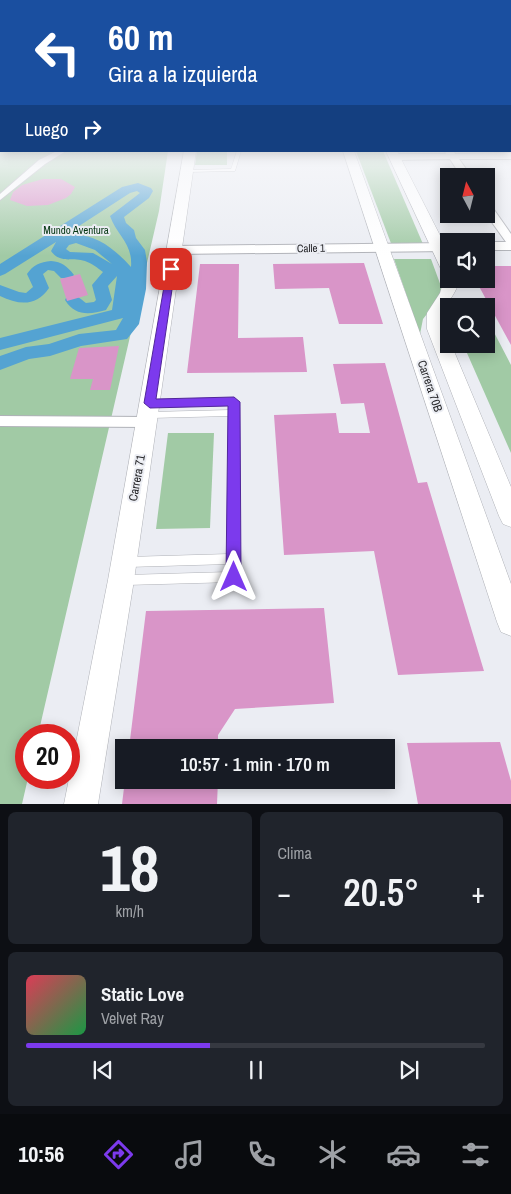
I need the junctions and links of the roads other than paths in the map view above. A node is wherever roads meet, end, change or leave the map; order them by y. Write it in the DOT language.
graph roads {
  1 [pos="20,181"];
  2 [pos="186,181"];
  3 [pos="358,181"];
  4 [pos="407,181"];
  5 [pos="0,198"];
  6 [pos="495,219"];
  7 [pos="440,241"];
  8 [pos="511,242"];
  9 [pos="495,246"];
  10 [pos="511,246"];
  11 [pos="440,247"];
  12 [pos="382,248"];
  13 [pos="174,250"];
  14 [pos="451,288"];
  15 [pos="234,413"];
  16 [pos="148,414"];
  17 [pos="0,421"];
  18 [pos="511,516"];
  19 [pos="234,559"];
  20 [pos="122,571"];
  21 [pos="511,622"];
  22 [pos="81,804"];
  1 -- 5 [label="street"];
  2 -- 13 [label="street, Carrera 71"];
  3 -- 12 [label="street, Carrera 70B"];
  4 -- 7 [label="street"];
  6 -- 8 [label="street"];
  9 -- 10 [label="street"];
  11 -- 12 [label="street, Calle 1"];
  12 -- 13 [label="street, Calle 1"];
  12 -- 21 [label="street, Carrera 70B"];
  13 -- 16 [label="street, Carrera 71"];
  14 -- 18 [label="street, Carrera 70B"];
  15 -- 16 [label="lane"];
  15 -- 16 [label="lane"];
  15 -- 19 [label="lane"];
  16 -- 17 [label="street"];
  16 -- 20 [label="street, Carrera 71"];
  19 -- 20 [label="lane"];
  19 -- 20 [label="lane"];
  20 -- 22 [label="street, Carrera 71"];
}
